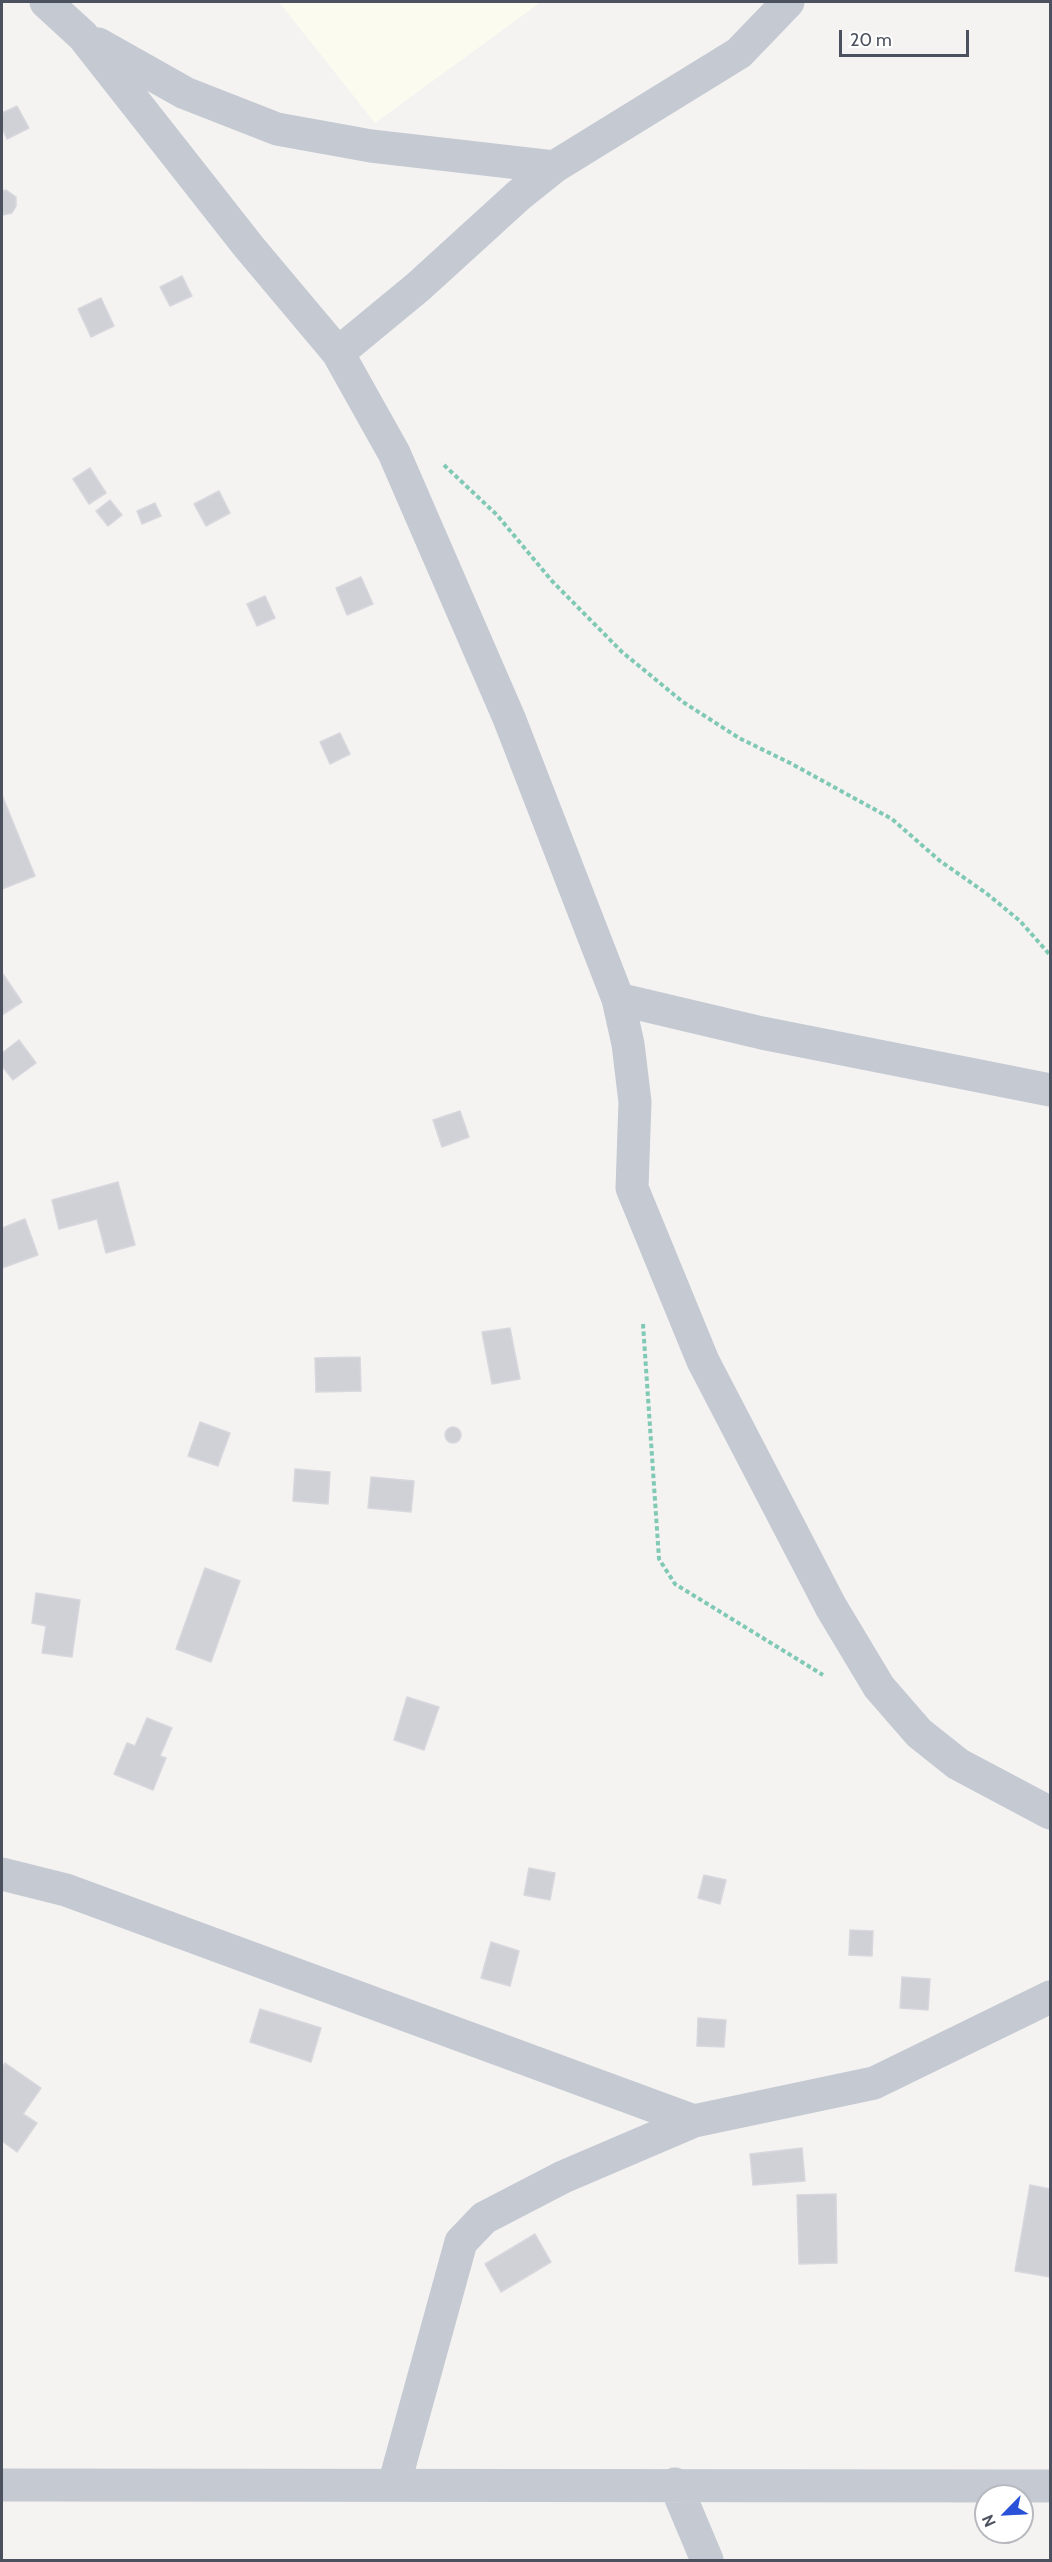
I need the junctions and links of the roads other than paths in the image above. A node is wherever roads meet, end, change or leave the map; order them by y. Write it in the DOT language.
graph roads {
  1 [pos="46,2"];
  2 [pos="788,2"];
  3 [pos="83,36"];
  4 [pos="554,167"];
  5 [pos="338,352"];
  6 [pos="618,999"];
  7 [pos="1050,1090"];
  8 [pos="1050,1813"];
  9 [pos="2,1874"];
  10 [pos="1050,1997"];
  11 [pos="694,2121"];
  12 [pos="675,2484"];
  13 [pos="2,2485"];
  14 [pos="394,2485"];
  15 [pos="1050,2486"];
  16 [pos="707,2560"];
  1 -- 3 [label="street"];
  2 -- 4 [label="street"];
  3 -- 4 [label="street"];
  3 -- 5 [label="street"];
  4 -- 5 [label="street"];
  5 -- 6 [label="street"];
  6 -- 7 [label="street"];
  6 -- 8 [label="street"];
  9 -- 11 [label="street"];
  10 -- 11 [label="street"];
  11 -- 14 [label="street"];
  12 -- 14 [label="street"];
  12 -- 15 [label="street"];
  12 -- 16 [label="street"];
  13 -- 14 [label="street"];
}
